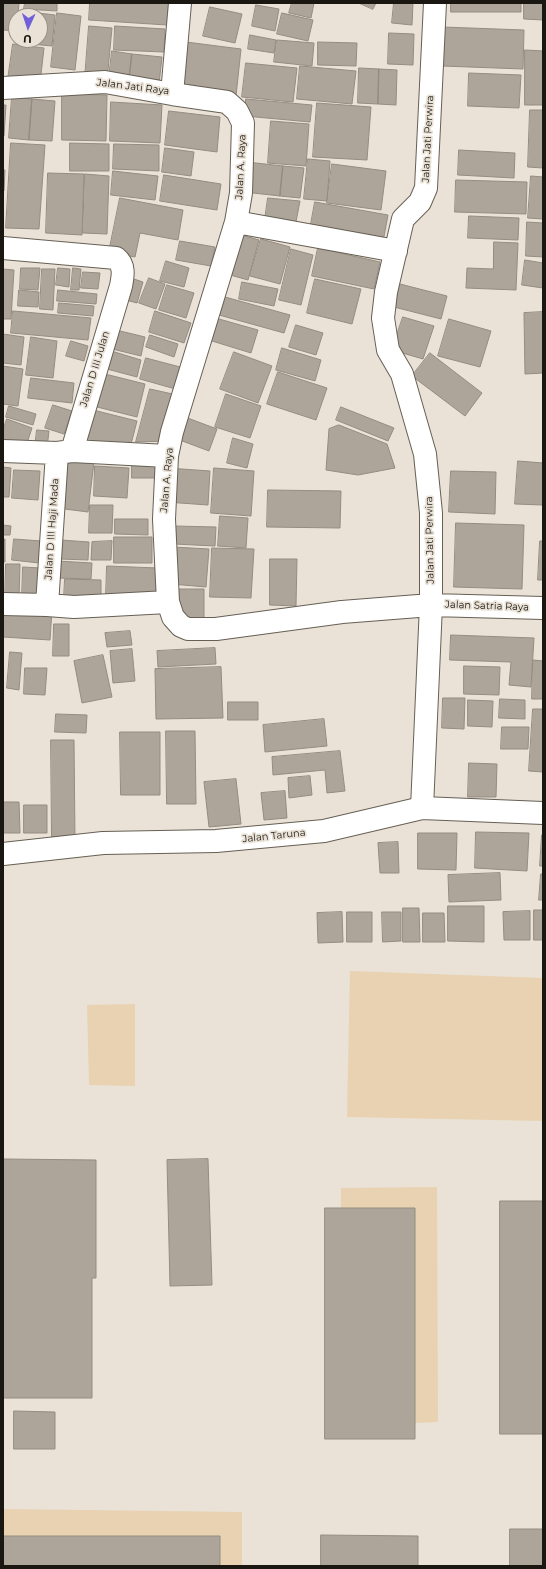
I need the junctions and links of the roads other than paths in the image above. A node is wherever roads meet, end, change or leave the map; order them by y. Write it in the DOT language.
graph roads {
  1 [pos="180,3"];
  2 [pos="435,3"];
  3 [pos="3,88"];
  4 [pos="172,94"];
  5 [pos="236,222"];
  6 [pos="5,248"];
  7 [pos="396,251"];
  8 [pos="3,451"];
  9 [pos="64,452"];
  10 [pos="167,456"];
  11 [pos="168,602"];
  12 [pos="3,604"];
  13 [pos="47,605"];
  14 [pos="431,605"];
  15 [pos="543,608"];
  16 [pos="422,808"];
  17 [pos="543,813"];
  18 [pos="3,854"];
  1 -- 4 [label="street, Jalan Jati Raya"];
  2 -- 7 [label="street, Jalan Jati Perwira"];
  3 -- 4 [label="street, Jalan Jati Raya"];
  4 -- 5 [label="street, Jalan A. Raya"];
  5 -- 7 [label="street"];
  5 -- 10 [label="street, Jalan A. Raya"];
  6 -- 9 [label="street, Jalan D III Julan"];
  7 -- 14 [label="street, Jalan Jati Perwira"];
  8 -- 9 [label="street"];
  9 -- 10 [label="street"];
  9 -- 13 [label="street, Jalan D III Haji Mada"];
  10 -- 11 [label="street, Jalan A. Raya"];
  11 -- 13 [label="street"];
  11 -- 14 [label="street, Jalan A. Raya"];
  12 -- 13 [label="street"];
  14 -- 15 [label="street, Jalan Satria Raya"];
  14 -- 16 [label="street, Jalan Jati Perwira"];
  16 -- 17 [label="street, Jalan Taruna"];
  16 -- 18 [label="street, Jalan Taruna"];
}
